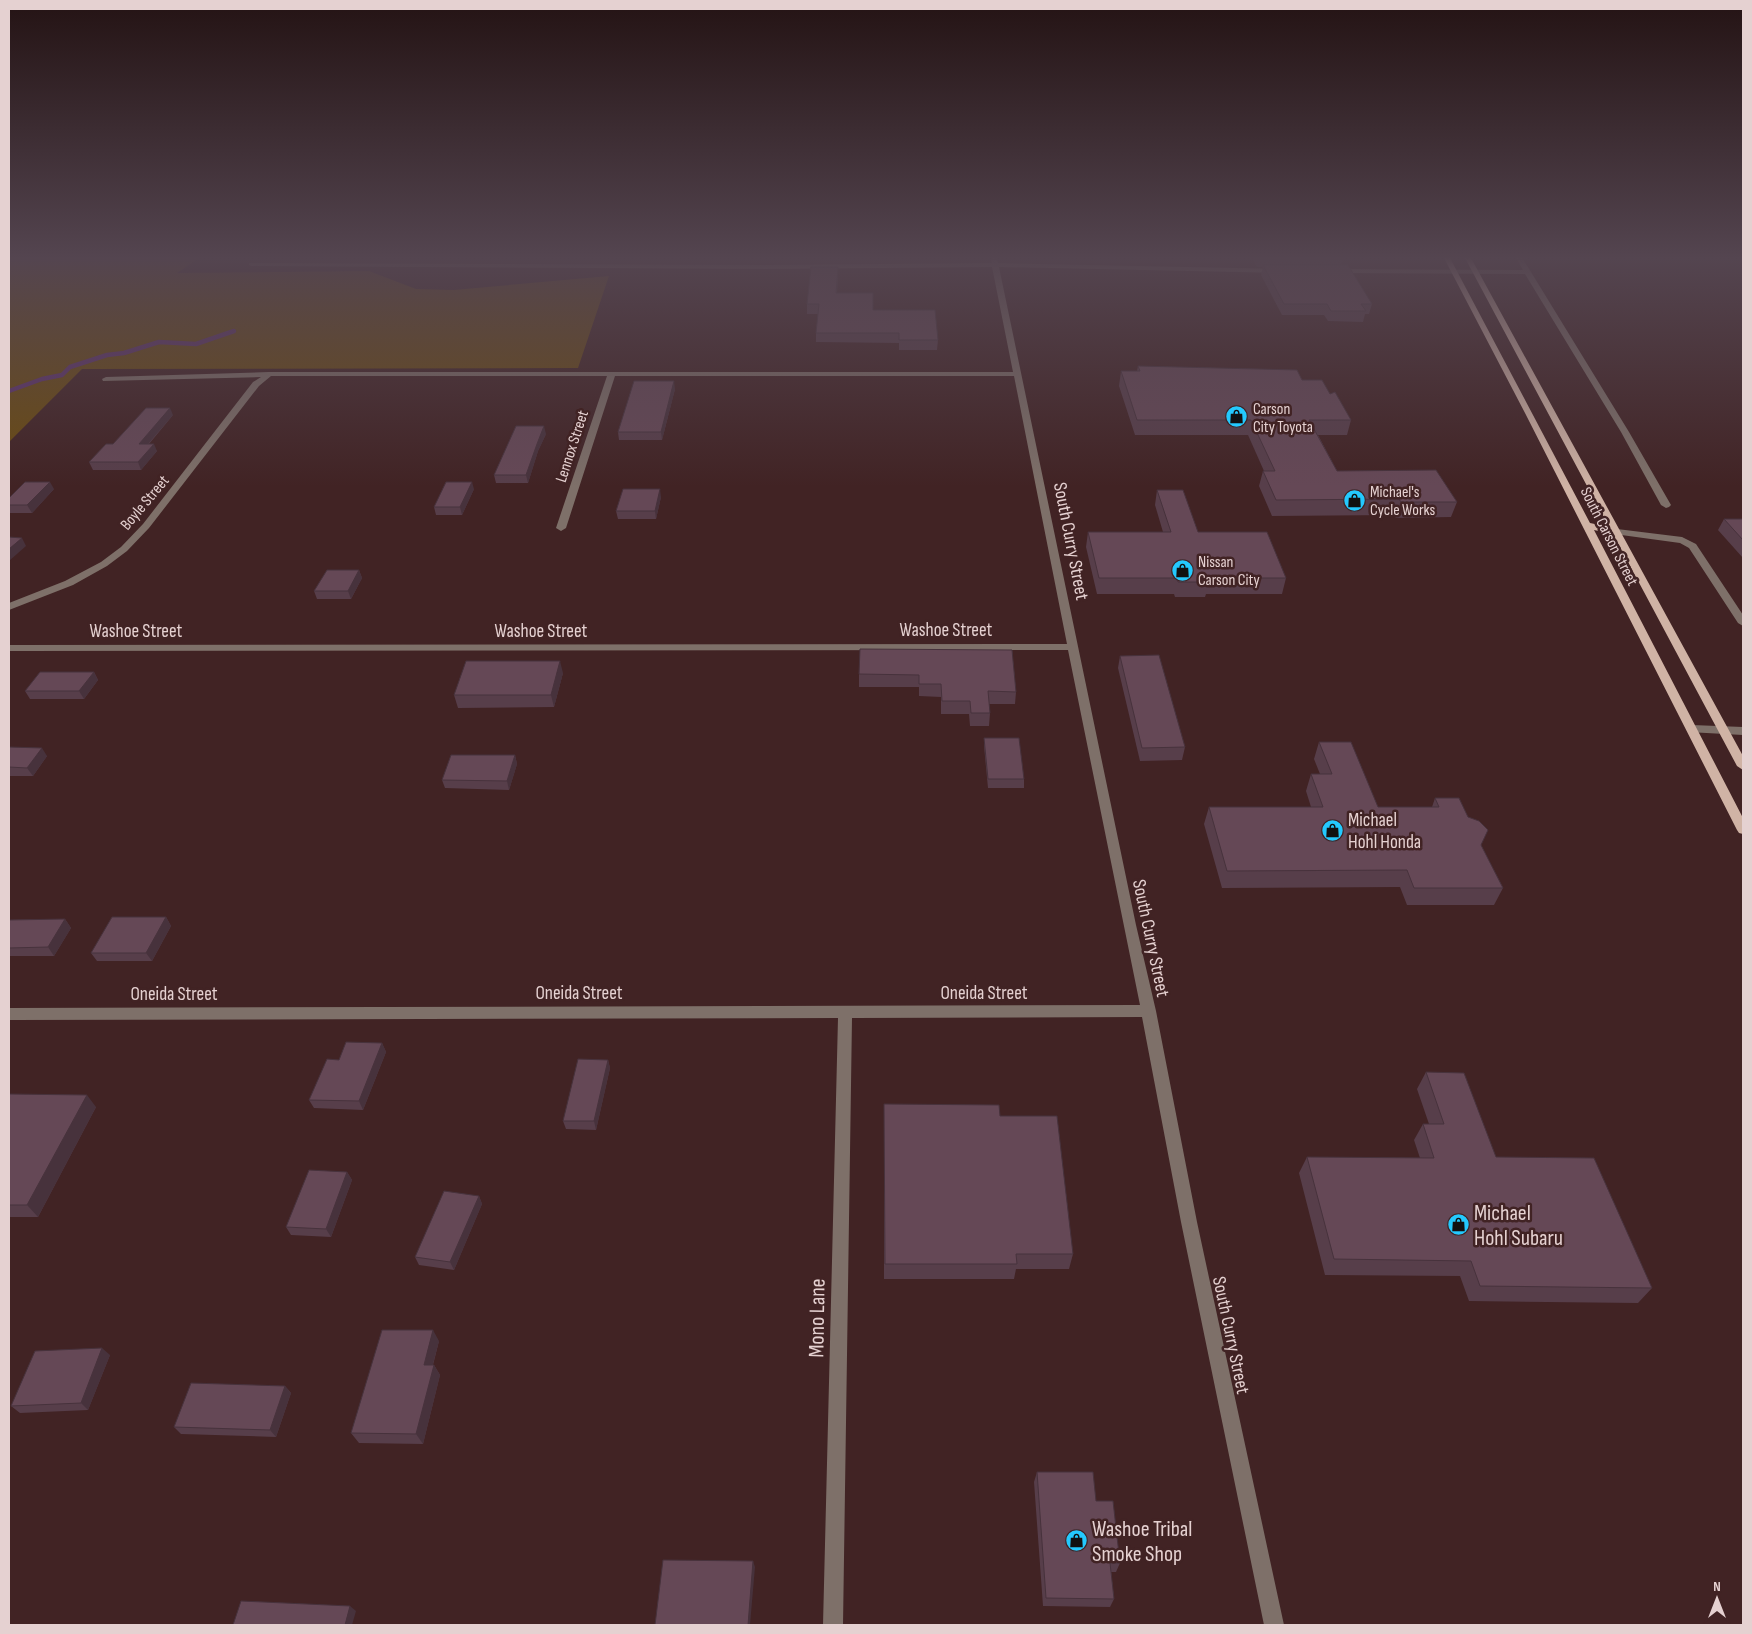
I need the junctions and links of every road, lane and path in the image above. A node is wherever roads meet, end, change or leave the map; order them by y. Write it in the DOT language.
graph roads {
  1 [pos="1010,334"];
  2 [pos="1487,334"];
  3 [pos="1509,334"];
  4 [pos="1566,334"];
  5 [pos="268,374"];
  6 [pos="612,374"];
  7 [pos="1018,374"];
  8 [pos="106,380"];
  9 [pos="1666,505"];
  10 [pos="1586,525"];
  11 [pos="561,528"];
  12 [pos="1617,532"];
  13 [pos="9,608"];
  14 [pos="1743,623"];
  15 [pos="1073,647"];
  16 [pos="9,648"];
  17 [pos="1692,729"];
  18 [pos="1723,730"];
  19 [pos="1743,730"];
  20 [pos="1743,766"];
  21 [pos="1743,830"];
  22 [pos="1149,1011"];
  23 [pos="846,1012"];
  24 [pos="9,1014"];
  25 [pos="834,1625"];
  26 [pos="1274,1625"];
  1 -- 7 [label="street, South Curry Street"];
  2 -- 10 [label="main road, South Carson Street"];
  3 -- 12 [label="main road, South Carson Street"];
  4 -- 9 [label="street"];
  5 -- 6 [label="street"];
  5 -- 8 [label="street"];
  5 -- 13 [label="street, Boyle Street"];
  6 -- 7 [label="street"];
  6 -- 11 [label="street, Lennox Street"];
  7 -- 15 [label="street, South Curry Street"];
  10 -- 12 [label="main road"];
  10 -- 17 [label="main road, South Carson Street"];
  12 -- 14 [label="street"];
  12 -- 18 [label="main road, South Carson Street"];
  15 -- 16 [label="street, Washoe Street"];
  15 -- 22 [label="street, South Curry Street"];
  17 -- 18 [label="street"];
  17 -- 21 [label="main road, South Carson Street"];
  18 -- 19 [label="street"];
  18 -- 20 [label="main road, South Carson Street"];
  22 -- 23 [label="street, Oneida Street"];
  22 -- 26 [label="street, South Curry Street"];
  23 -- 24 [label="street, Oneida Street"];
  23 -- 25 [label="street, Mono Lane"];
}
